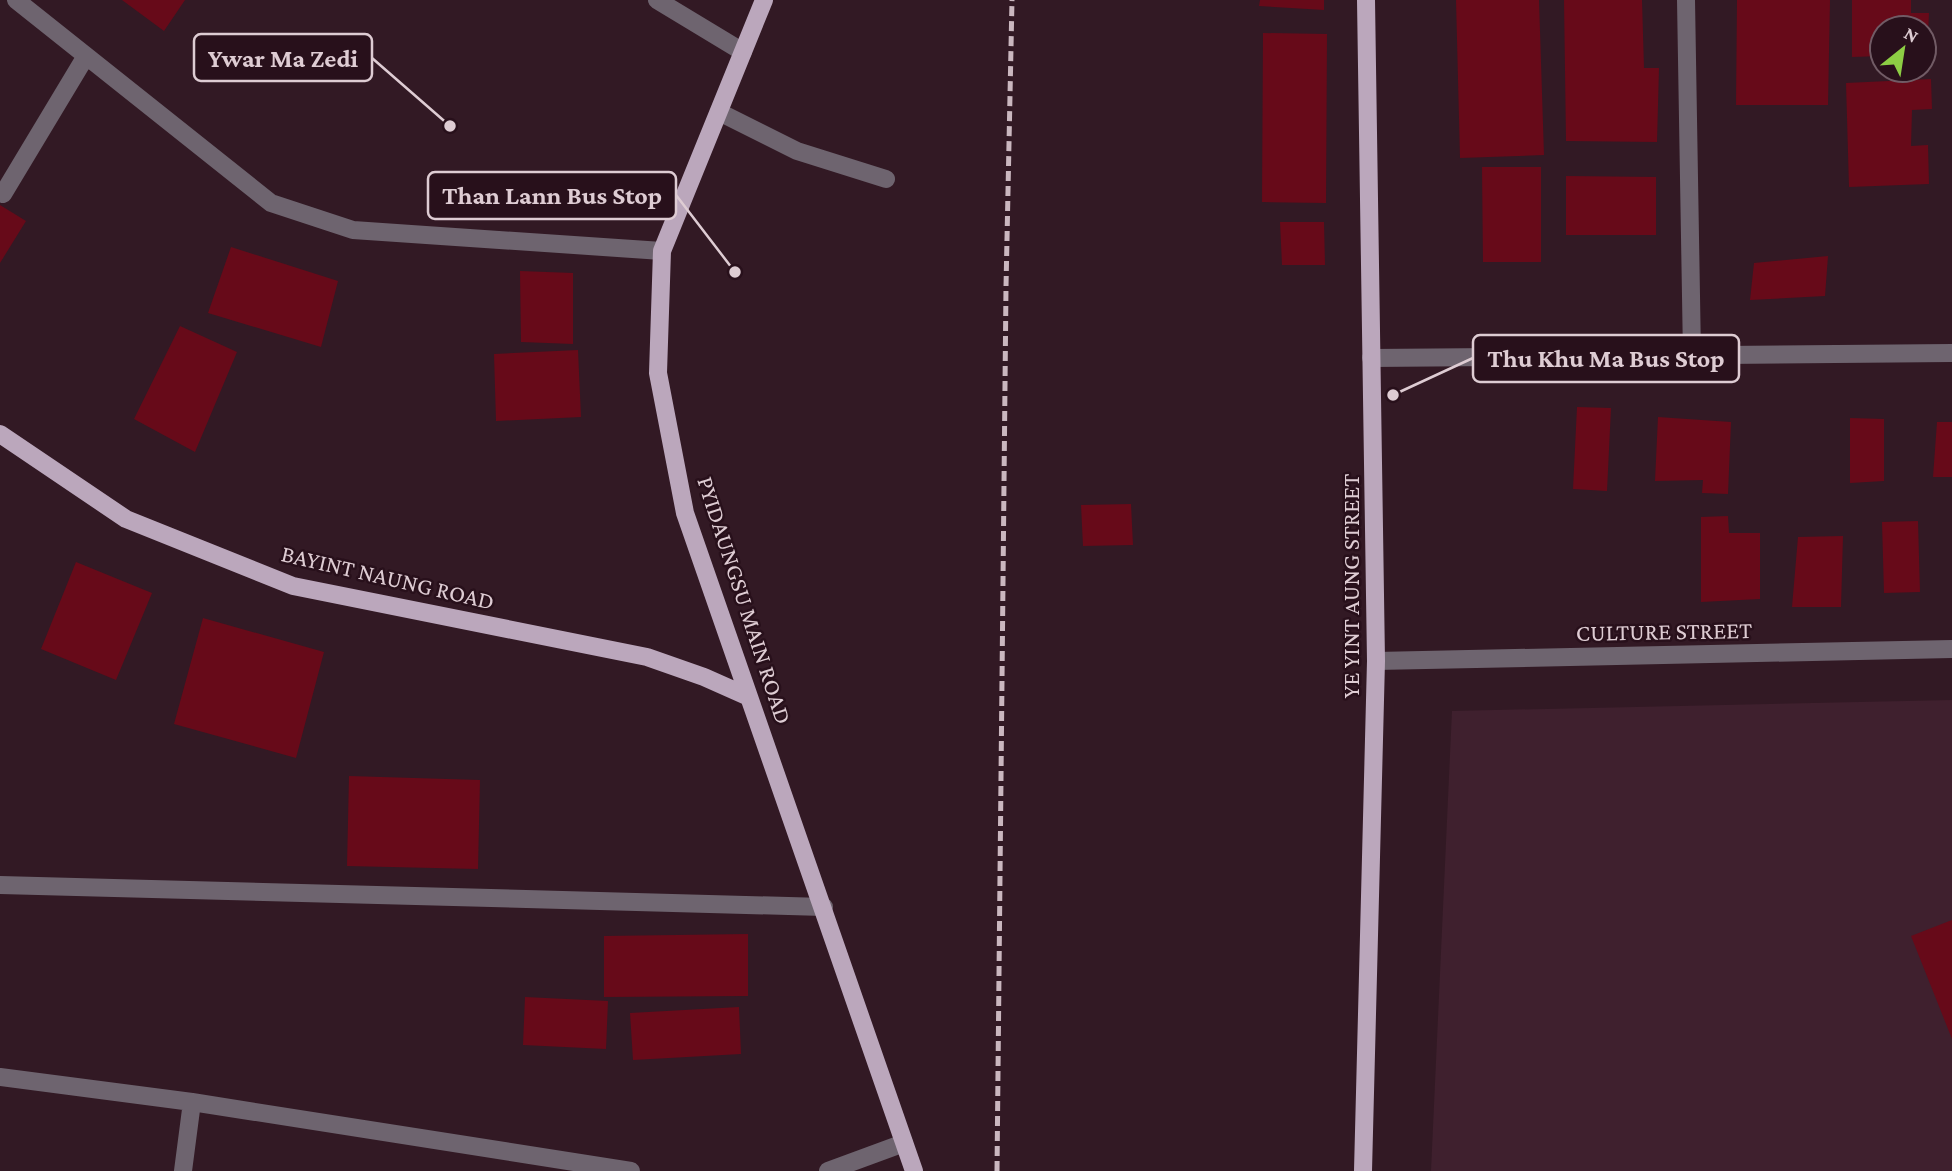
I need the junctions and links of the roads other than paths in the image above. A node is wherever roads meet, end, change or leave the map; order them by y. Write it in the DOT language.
graph roads {
  1 [pos="16,0"];
  2 [pos="657,0"];
  3 [pos="764,0"];
  4 [pos="1366,0"];
  5 [pos="1686,0"];
  6 [pos="743,52"];
  7 [pos="86,56"];
  8 [pos="719,112"];
  9 [pos="886,179"];
  10 [pos="3,194"];
  11 [pos="662,251"];
  12 [pos="1952,353"];
  13 [pos="1692,355"];
  14 [pos="1371,358"];
  15 [pos="0,434"];
  16 [pos="1952,649"];
  17 [pos="1376,661"];
  18 [pos="749,697"];
  19 [pos="0,885"];
  20 [pos="824,907"];
  21 [pos="0,1077"];
  22 [pos="192,1102"];
  23 [pos="904,1143"];
  24 [pos="184,1171"];
  25 [pos="631,1171"];
  26 [pos="828,1171"];
  27 [pos="915,1171"];
  28 [pos="1363,1171"];
  1 -- 7 [label="street"];
  2 -- 6 [label="street"];
  3 -- 6 [label="main road, PYIDAUNGSU MAIN ROAD"];
  4 -- 14 [label="main road, YE YINT AUNG STREET"];
  5 -- 13 [label="street"];
  6 -- 8 [label="main road, PYIDAUNGSU MAIN ROAD"];
  7 -- 10 [label="street"];
  7 -- 11 [label="street"];
  8 -- 9 [label="street"];
  8 -- 11 [label="main road, PYIDAUNGSU MAIN ROAD"];
  11 -- 18 [label="main road, PYIDAUNGSU MAIN ROAD"];
  12 -- 13 [label="street"];
  13 -- 14 [label="street"];
  14 -- 17 [label="main road, YE YINT AUNG STREET"];
  15 -- 18 [label="main road, BAYINT NAUNG ROAD"];
  16 -- 17 [label="street, CULTURE STREET"];
  17 -- 28 [label="main road, YE YINT AUNG STREET"];
  18 -- 20 [label="main road, PYIDAUNGSU MAIN ROAD"];
  19 -- 20 [label="street"];
  20 -- 23 [label="main road, PYIDAUNGSU MAIN ROAD"];
  21 -- 22 [label="street"];
  22 -- 24 [label="street"];
  22 -- 25 [label="street"];
  23 -- 26 [label="street"];
  23 -- 27 [label="main road, PYIDAUNGSU MAIN ROAD"];
}
